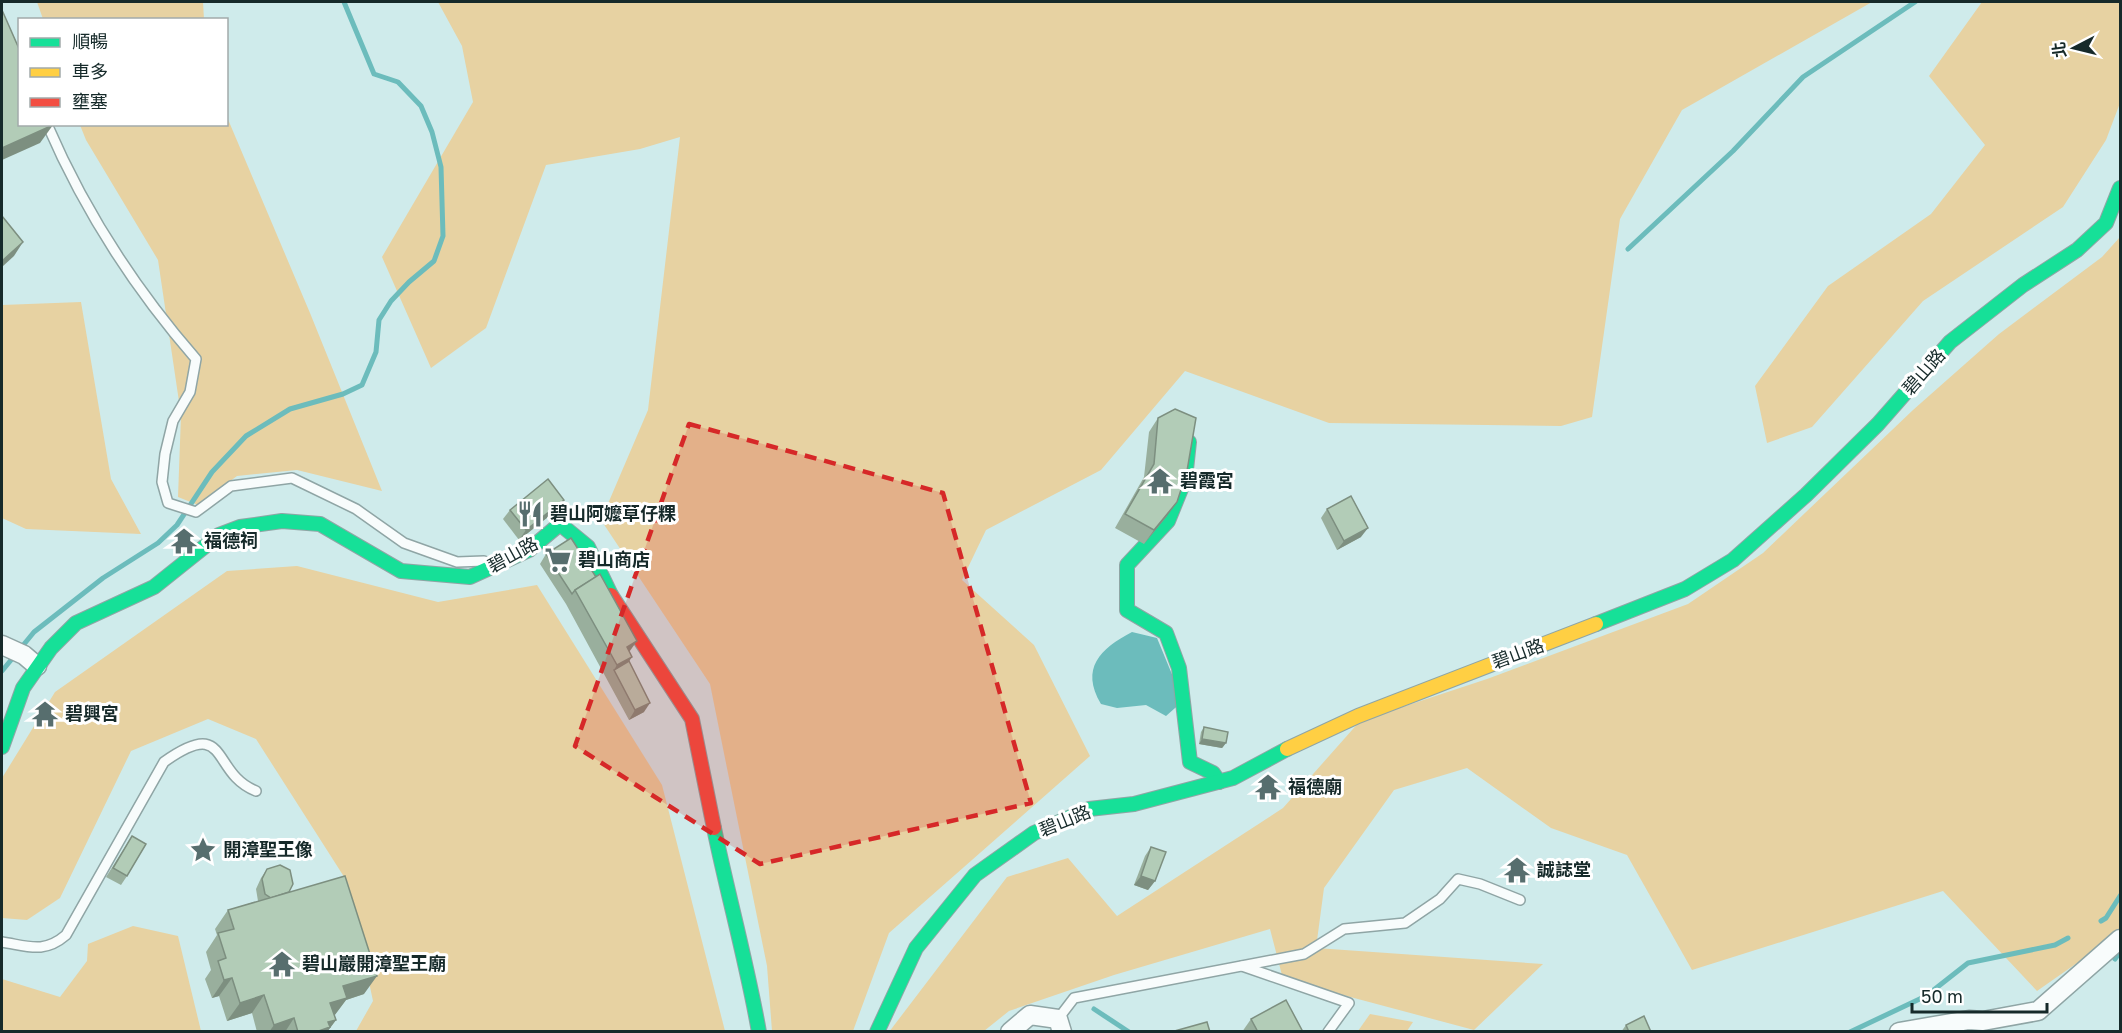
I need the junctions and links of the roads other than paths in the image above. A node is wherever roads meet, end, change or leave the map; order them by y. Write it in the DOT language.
graph roads {
  1 [pos="48,126"];
  2 [pos="2121,188"];
  3 [pos="1190,436"];
  4 [pos="507,561"];
  5 [pos="2,645"];
  6 [pos="37,666"];
  7 [pos="2,747"];
  8 [pos="1219,782"];
  9 [pos="256,791"];
  10 [pos="1520,900"];
  11 [pos="2121,939"];
  12 [pos="2,942"];
  13 [pos="1242,966"];
  14 [pos="1060,1025"];
  15 [pos="759,1032"];
  16 [pos="877,1032"];
  17 [pos="1010,1032"];
  18 [pos="1328,1032"];
  19 [pos="1899,1032"];
  1 -- 4 [label="lane"];
  2 -- 8 [label="street, 碧山路"];
  3 -- 8 [label="street"];
  4 -- 6 [label="street, 碧山路"];
  4 -- 15 [label="street, 碧山路"];
  5 -- 6 [label="street"];
  6 -- 7 [label="street, 碧山路"];
  8 -- 16 [label="street, 碧山路"];
  9 -- 12 [label="lane"];
  10 -- 13 [label="lane"];
  11 -- 19 [label="street"];
  13 -- 14 [label="lane"];
  13 -- 18 [label="lane"];
  14 -- 17 [label="street"];
}
